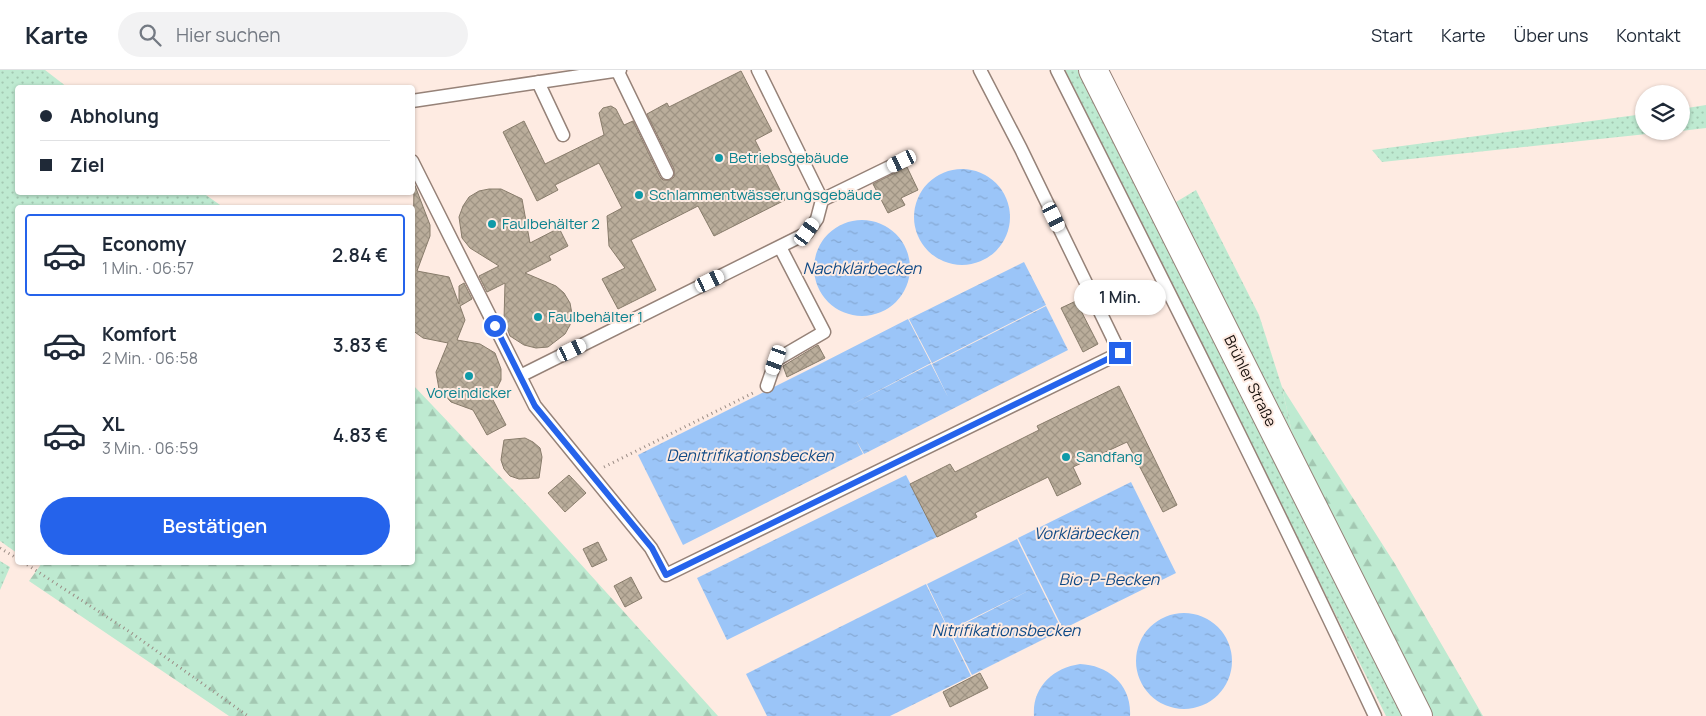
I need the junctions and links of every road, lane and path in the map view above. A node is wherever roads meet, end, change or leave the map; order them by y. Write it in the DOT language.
graph roads {
  1 [pos="618,70"];
  2 [pos="758,70"];
  3 [pos="980,70"];
  4 [pos="1057,70"];
  5 [pos="1093,70"];
  6 [pos="538,82"];
  7 [pos="415,100"];
  8 [pos="563,135"];
  9 [pos="902,161"];
  10 [pos="415,167"];
  11 [pos="667,173"];
  12 [pos="822,200"];
  13 [pos="780,247"];
  14 [pos="520,376"];
  15 [pos="767,386"];
  16 [pos="591,474"];
  17 [pos="0,548"];
  18 [pos="15,557"];
  19 [pos="28,565"];
  20 [pos="1412,704"];
  21 [pos="248,716"];
  22 [pos="1374,716"];
  1 -- 6 [label="lane"];
  1 -- 11 [label="lane"];
  2 -- 12 [label="lane"];
  3 -- 16 [label="lane"];
  4 -- 22 [label="lane"];
  5 -- 20 [label="street, Brühler Straße"];
  6 -- 7 [label="lane"];
  6 -- 8 [label="lane"];
  9 -- 12 [label="lane"];
  10 -- 14 [label="lane"];
  12 -- 13 [label="lane"];
  13 -- 14 [label="lane"];
  13 -- 15 [label="lane"];
  14 -- 16 [label="lane"];
  15 -- 16 [label="path"];
  17 -- 18 [label="path"];
  19 -- 21 [label="path"];
}
